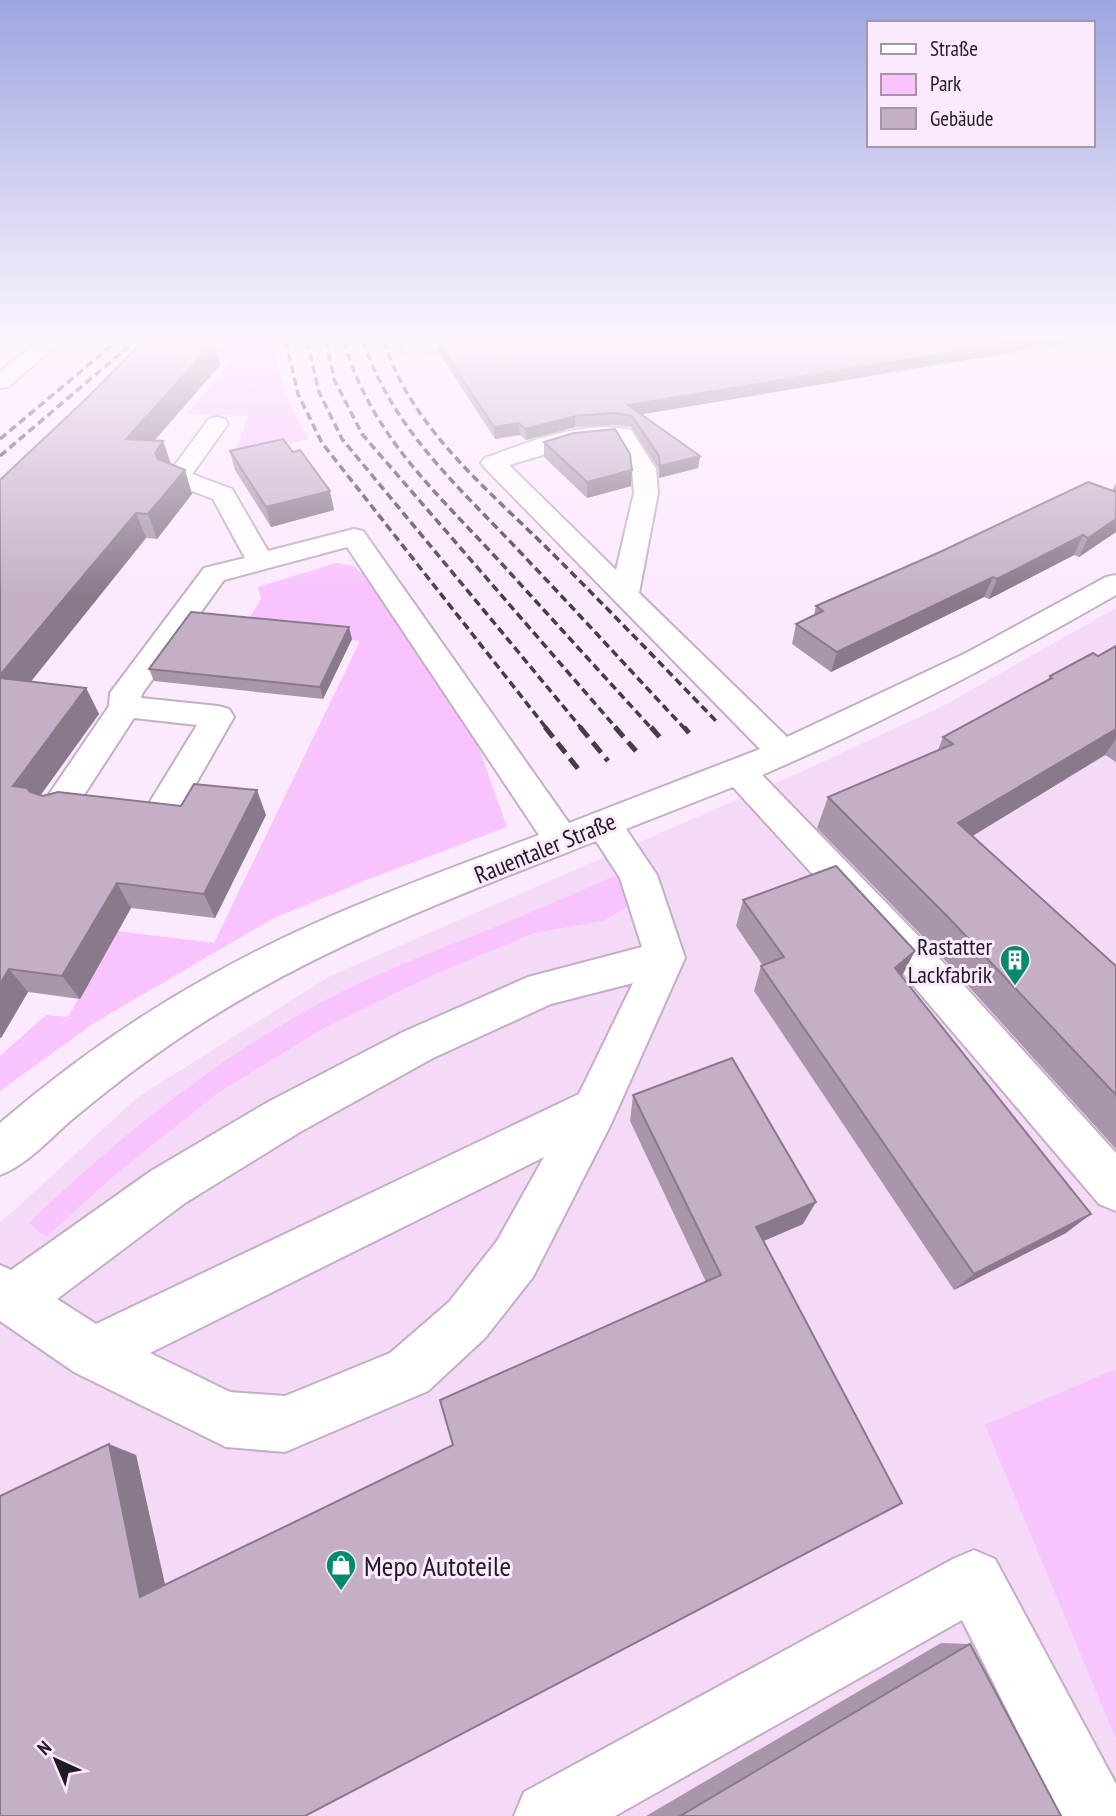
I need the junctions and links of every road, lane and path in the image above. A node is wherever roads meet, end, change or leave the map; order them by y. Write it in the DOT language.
graph roads {
  1 [pos="216,426"];
  2 [pos="261,562"];
  3 [pos="1116,583"];
  4 [pos="625,595"];
  5 [pos="125,707"];
  6 [pos="782,752"];
  7 [pos="738,771"];
  8 [pos="59,806"];
  9 [pos="161,813"];
  10 [pos="604,825"];
  11 [pos="562,841"];
  12 [pos="665,958"];
  13 [pos="595,1109"];
  14 [pos="0,1153"];
  15 [pos="1116,1188"];
  16 [pos="6,1295"];
  17 [pos="93,1353"];
  18 [pos="548,1816"];
  19 [pos="1096,1816"];
  1 -- 2 [label="street"];
  2 -- 5 [label="street"];
  2 -- 11 [label="street"];
  3 -- 6 [label="street, Rauentaler Straße"];
  4 -- 4 [label="street"];
  4 -- 6 [label="street"];
  5 -- 8 [label="street"];
  5 -- 9 [label="street"];
  6 -- 7 [label="street, Rauentaler Straße"];
  7 -- 10 [label="street, Rauentaler Straße"];
  7 -- 15 [label="street"];
  10 -- 11 [label="street, Rauentaler Straße"];
  10 -- 12 [label="street"];
  11 -- 14 [label="street, Rauentaler Straße"];
  12 -- 13 [label="street"];
  12 -- 16 [label="street"];
  13 -- 17 [label="street"];
  13 -- 17 [label="street"];
  16 -- 17 [label="street"];
  18 -- 19 [label="street"];
}
